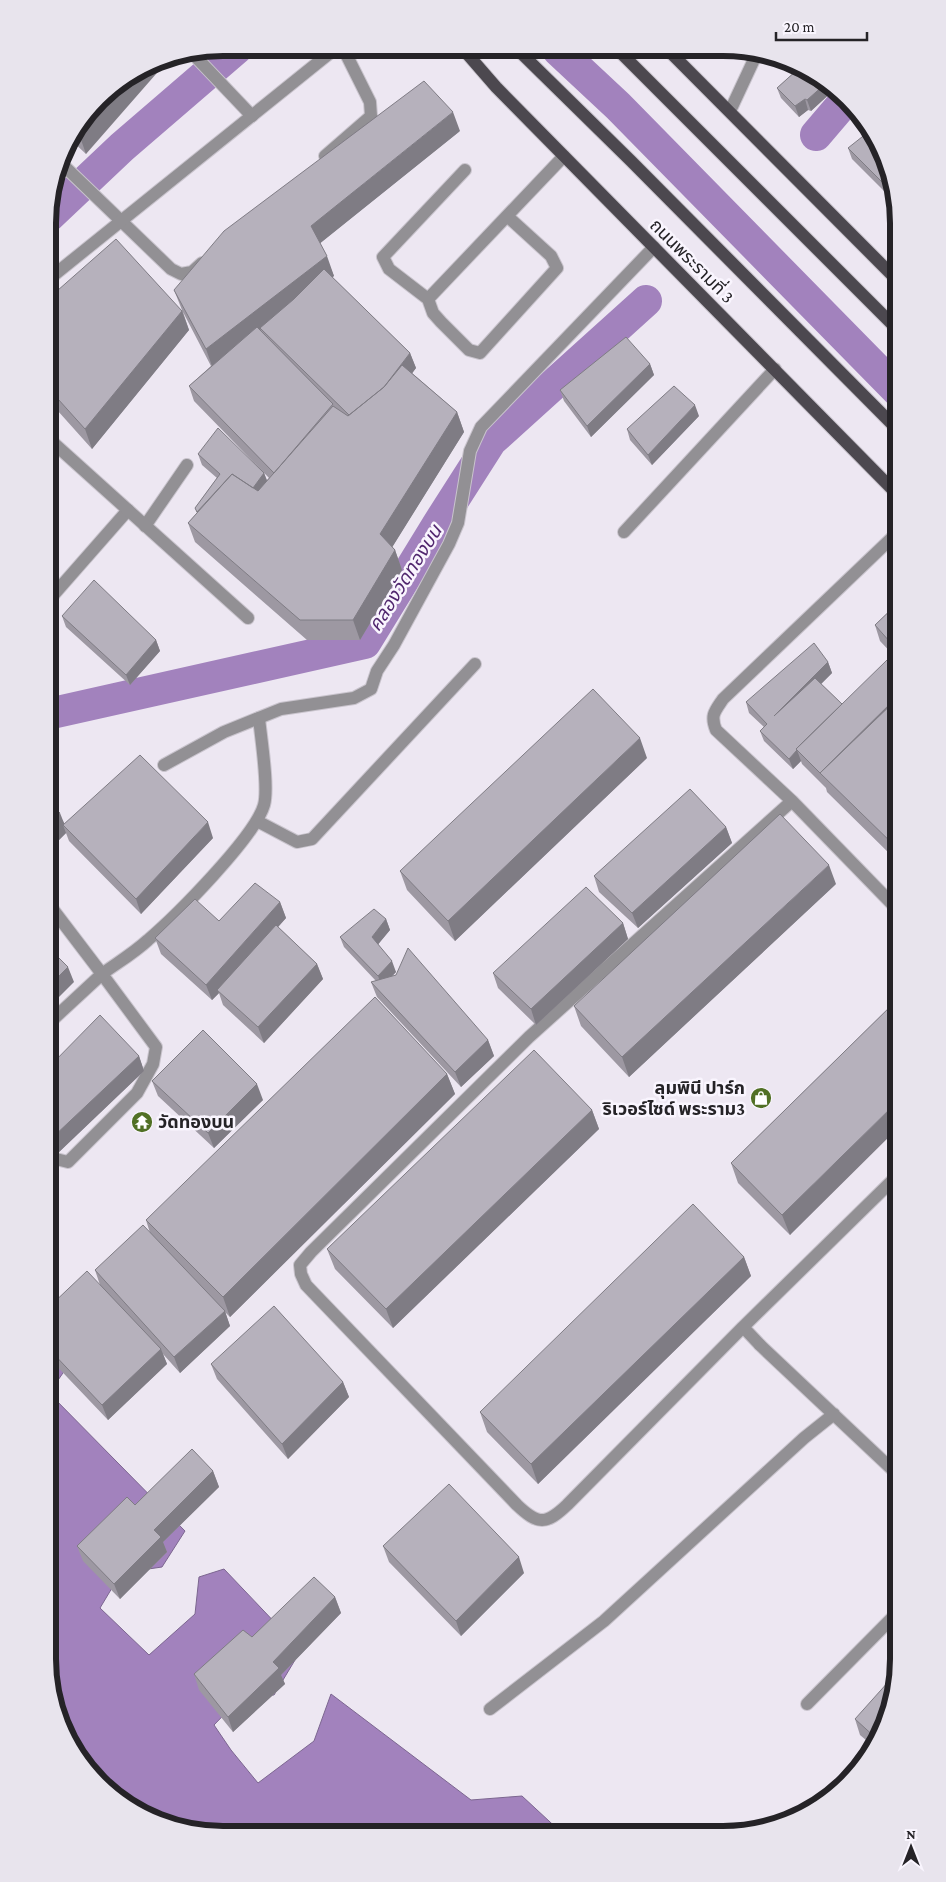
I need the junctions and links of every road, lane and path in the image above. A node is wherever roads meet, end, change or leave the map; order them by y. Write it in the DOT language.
graph roads {
  1 [pos="470,56"];
  2 [pos="525,56"];
  3 [pos="624,56"];
  4 [pos="674,56"];
  5 [pos="325,57"];
  6 [pos="347,57"];
  7 [pos="199,58"];
  8 [pos="754,59"];
  9 [pos="730,111"];
  10 [pos="252,116"];
  11 [pos="564,156"];
  12 [pos="318,162"];
  13 [pos="66,168"];
  14 [pos="465,170"];
  15 [pos="506,216"];
  16 [pos="122,222"];
  17 [pos="654,247"];
  18 [pos="215,252"];
  19 [pos="57,272"];
  20 [pos="890,273"];
  21 [pos="428,299"];
  22 [pos="890,322"];
  23 [pos="775,370"];
  24 [pos="890,422"];
  25 [pos="57,446"];
  26 [pos="187,465"];
  27 [pos="890,487"];
  28 [pos="128,510"];
  29 [pos="145,526"];
  30 [pos="624,532"];
  31 [pos="890,540"];
  32 [pos="57,591"];
  33 [pos="248,618"];
  34 [pos="475,664"];
  35 [pos="259,718"];
  36 [pos="164,765"];
  37 [pos="792,801"];
  38 [pos="257,821"];
  39 [pos="890,901"];
  40 [pos="57,914"];
  41 [pos="102,974"];
  42 [pos="56,1016"];
  43 [pos="56,1159"];
  44 [pos="889,1184"];
  45 [pos="744,1327"];
  46 [pos="834,1414"];
  47 [pos="889,1467"];
  48 [pos="889,1621"];
  49 [pos="807,1704"];
  50 [pos="490,1709"];
  1 -- 11 [label="main road, ถนนพระรามที่ 3"];
  2 -- 24 [label="main road, ถนนพระรามที่ 3"];
  3 -- 22 [label="main road"];
  4 -- 9 [label="main road"];
  5 -- 10 [label="street"];
  6 -- 12 [label="street"];
  7 -- 10 [label="street"];
  8 -- 9 [label="street"];
  9 -- 20 [label="main road"];
  10 -- 16 [label="street"];
  11 -- 15 [label="street"];
  11 -- 17 [label="main road, ถนนพระรามที่ 3"];
  13 -- 16 [label="street"];
  14 -- 21 [label="street"];
  15 -- 21 [label="street"];
  15 -- 21 [label="street"];
  16 -- 18 [label="street"];
  16 -- 19 [label="street"];
  17 -- 23 [label="main road, ถนนพระรามที่ 3"];
  17 -- 35 [label="street"];
  23 -- 27 [label="main road, ถนนพระรามที่ 3"];
  23 -- 30 [label="street"];
  25 -- 28 [label="street"];
  26 -- 29 [label="street"];
  28 -- 29 [label="street"];
  28 -- 32 [label="street"];
  29 -- 33 [label="street"];
  31 -- 37 [label="street"];
  34 -- 38 [label="street"];
  35 -- 36 [label="street"];
  35 -- 38 [label="street"];
  37 -- 39 [label="street"];
  37 -- 45 [label="street"];
  38 -- 41 [label="street"];
  40 -- 41 [label="street"];
  41 -- 42 [label="street"];
  41 -- 43 [label="street"];
  44 -- 45 [label="street"];
  45 -- 46 [label="street"];
  46 -- 47 [label="street"];
  46 -- 50 [label="street"];
  48 -- 49 [label="street"];
}
